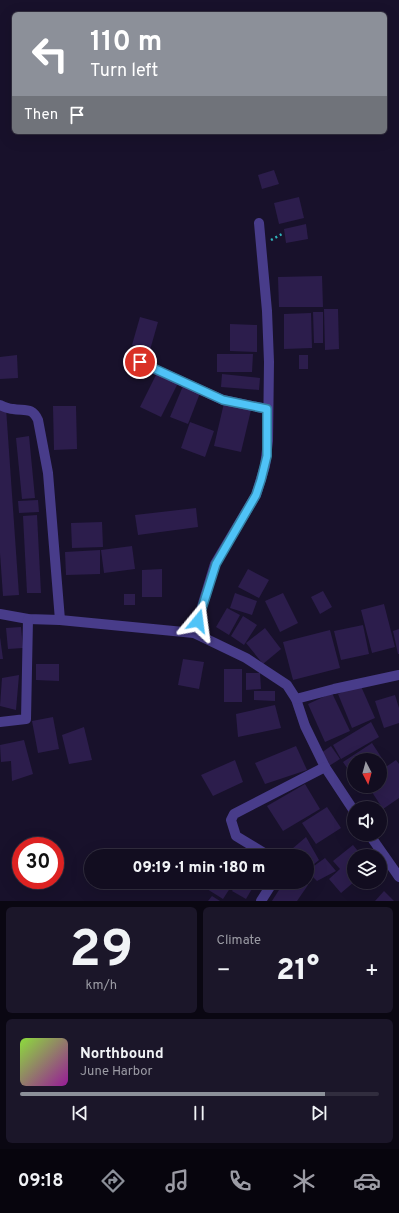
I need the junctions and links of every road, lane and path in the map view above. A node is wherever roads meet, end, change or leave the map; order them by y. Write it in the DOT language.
graph roads {
  1 [pos="259,223"];
  2 [pos="140,362"];
  3 [pos="0,405"];
  4 [pos="267,409"];
  5 [pos="0,614"];
  6 [pos="28,619"];
  7 [pos="60,620"];
  8 [pos="194,633"];
  9 [pos="399,675"];
  10 [pos="296,699"];
  11 [pos="0,722"];
  12 [pos="325,767"];
  13 [pos="347,801"];
  14 [pos="374,841"];
  15 [pos="257,849"];
  16 [pos="399,877"];
  17 [pos="269,889"];
  18 [pos="261,901"];
  1 -- 4 [label="street"];
  2 -- 4 [label="street"];
  3 -- 7 [label="street"];
  4 -- 8 [label="street"];
  5 -- 6 [label="street"];
  6 -- 7 [label="street"];
  6 -- 11 [label="street"];
  7 -- 8 [label="street"];
  8 -- 10 [label="street"];
  9 -- 10 [label="street"];
  10 -- 12 [label="street"];
  12 -- 13 [label="street"];
  12 -- 15 [label="street"];
  14 -- 16 [label="street"];
  17 -- 18 [label="street"];
}
